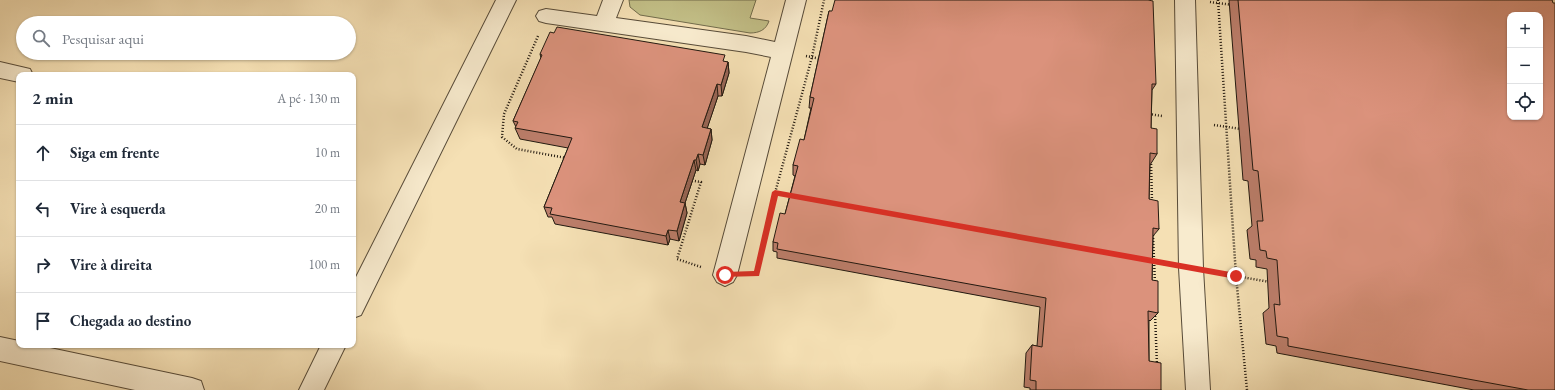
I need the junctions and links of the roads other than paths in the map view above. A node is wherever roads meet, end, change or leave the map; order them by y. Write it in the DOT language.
graph roads {
  1 [pos="506,0"];
  2 [pos="613,0"];
  3 [pos="796,0"];
  4 [pos="1194,1"];
  5 [pos="546,16"];
  6 [pos="604,24"];
  7 [pos="782,51"];
  8 [pos="0,70"];
  9 [pos="16,73"];
  10 [pos="725,275"];
  11 [pos="356,301"];
  12 [pos="332,348"];
  13 [pos="0,349"];
  14 [pos="192,390"];
  15 [pos="311,390"];
  16 [pos="1198,390"];
  1 -- 11 [label="street"];
  2 -- 6 [label="street"];
  3 -- 7 [label="street"];
  4 -- 16 [label="street"];
  5 -- 6 [label="street"];
  6 -- 7 [label="street"];
  7 -- 10 [label="street"];
  8 -- 9 [label="street"];
  12 -- 15 [label="street"];
  13 -- 14 [label="street"];
}
